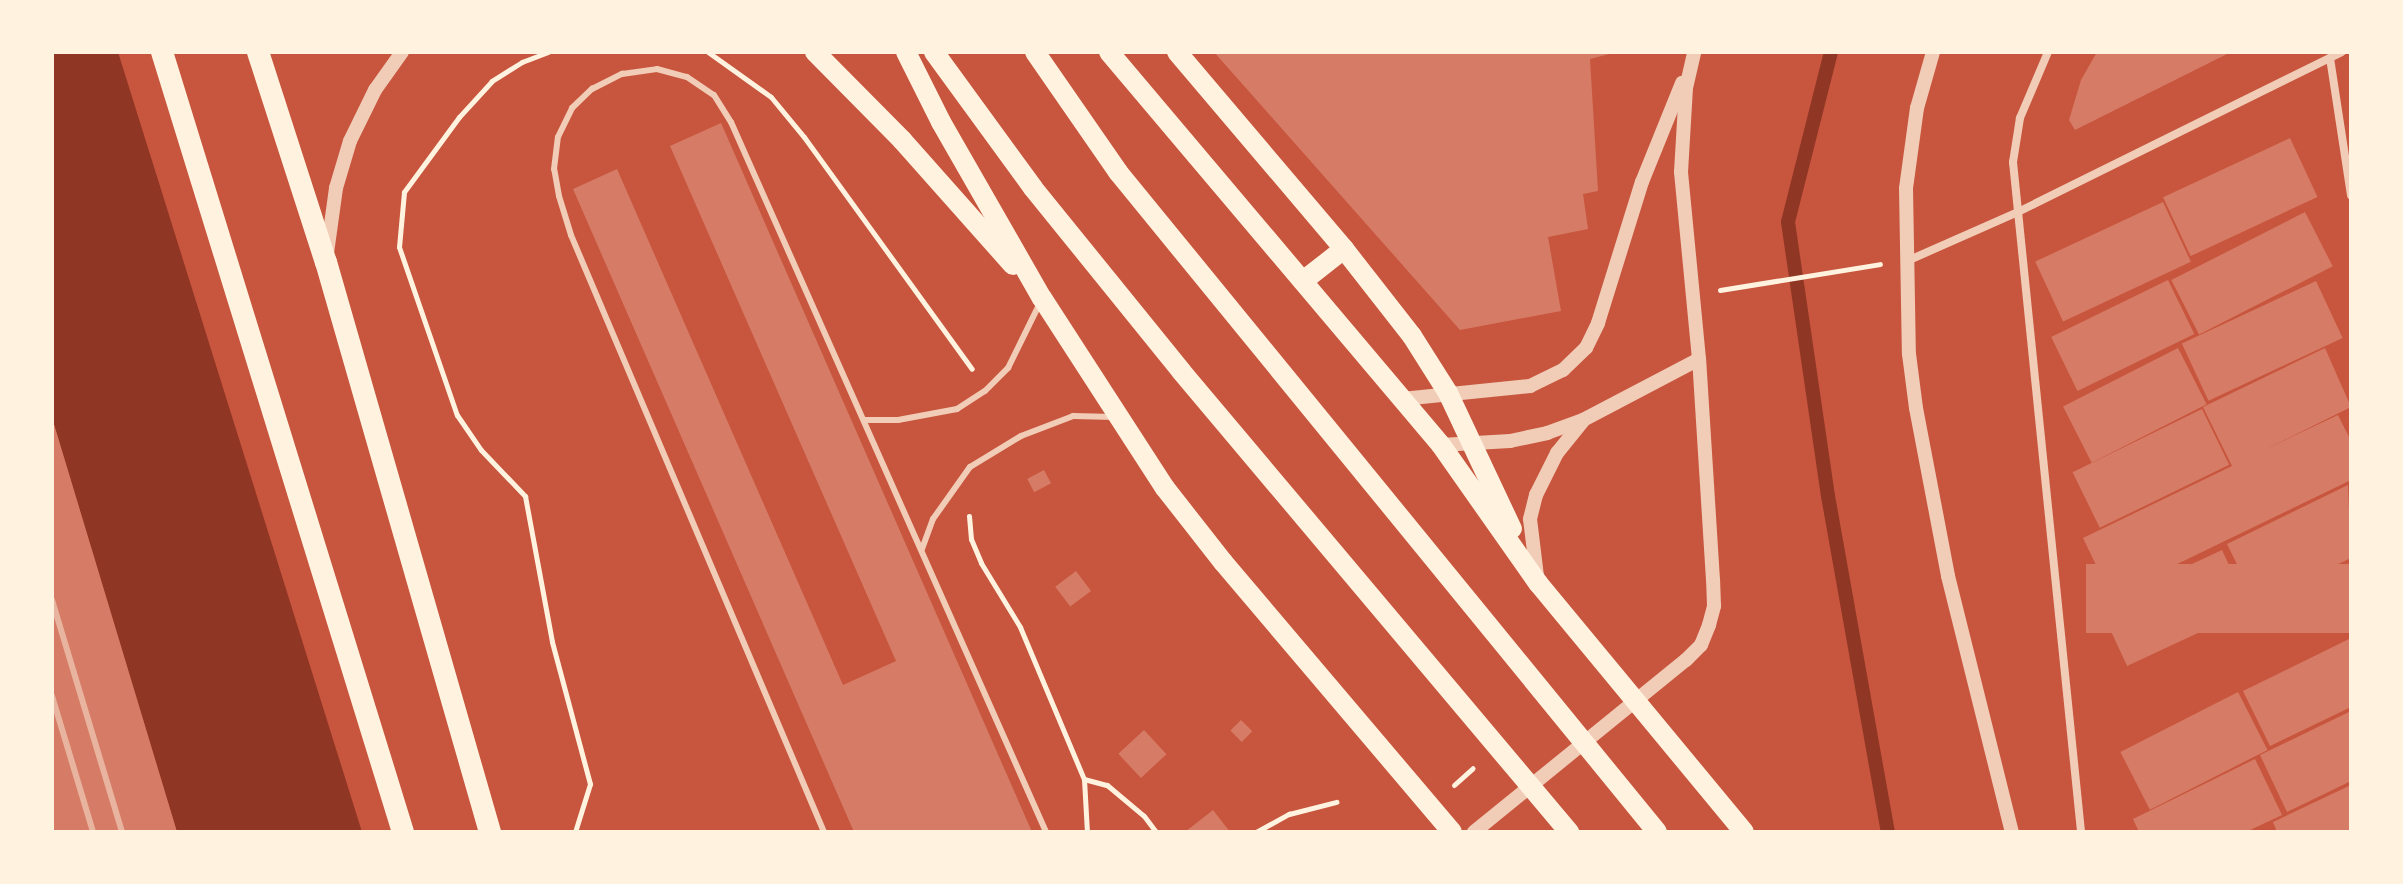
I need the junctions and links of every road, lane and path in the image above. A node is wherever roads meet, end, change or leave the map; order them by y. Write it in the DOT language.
graph roads {
  1 [pos="162,52"];
  2 [pos="258,52"];
  3 [pos="402,52"];
  4 [pos="548,52"];
  5 [pos="815,52"];
  6 [pos="906,52"];
  7 [pos="934,52"];
  8 [pos="1035,52"];
  9 [pos="1109,52"];
  10 [pos="1177,52"];
  11 [pos="1933,52"];
  12 [pos="2048,52"];
  13 [pos="2342,52"];
  14 [pos="711,53"];
  15 [pos="1694,54"];
  16 [pos="2330,58"];
  17 [pos="2351,195"];
  18 [pos="2018,212"];
  19 [pos="1344,249"];
  20 [pos="1907,261"];
  21 [pos="326,262"];
  22 [pos="1859,267"];
  23 [pos="1303,281"];
  24 [pos="1743,286"];
  25 [pos="1042,298"];
  26 [pos="1699,359"];
  27 [pos="985,391"];
  28 [pos="1448,393"];
  29 [pos="1402,399"];
  30 [pos="1118,417"];
  31 [pos="864,420"];
  32 [pos="1583,420"];
  33 [pos="1441,445"];
  34 [pos="1471,445"];
  35 [pos="976,506"];
  36 [pos="922,549"];
  37 [pos="1538,583"];
  38 [pos="1637,701"];
  39 [pos="1084,779"];
  40 [pos="1336,802"];
  41 [pos="403,832"];
  42 [pos="490,832"];
  43 [pos="575,832"];
  44 [pos="824,832"];
  45 [pos="1046,832"];
  46 [pos="1087,832"];
  47 [pos="1156,832"];
  48 [pos="1256,832"];
  49 [pos="1452,832"];
  50 [pos="1474,832"];
  51 [pos="1569,832"];
  52 [pos="1657,832"];
  53 [pos="1744,832"];
  54 [pos="2012,832"];
  55 [pos="2081,832"];
  1 -- 41 [label="highway"];
  2 -- 21 [label="highway"];
  3 -- 21 [label="street"];
  4 -- 43 [label="path"];
  5 -- 25 [label="main road"];
  6 -- 25 [label="main road"];
  7 -- 51 [label="main road"];
  8 -- 52 [label="main road"];
  9 -- 23 [label="main road"];
  10 -- 19 [label="main road"];
  11 -- 20 [label="street"];
  12 -- 18 [label="street"];
  13 -- 16 [label="street"];
  14 -- 27 [label="path"];
  15 -- 26 [label="street"];
  15 -- 28 [label="street"];
  16 -- 17 [label="street"];
  16 -- 18 [label="street"];
  18 -- 20 [label="street"];
  18 -- 55 [label="street"];
  19 -- 23 [label="main road"];
  19 -- 28 [label="main road"];
  20 -- 54 [label="street"];
  21 -- 42 [label="highway"];
  22 -- 24 [label="path"];
  23 -- 29 [label="main road"];
  25 -- 27 [label="lane"];
  25 -- 30 [label="main road"];
  26 -- 32 [label="street"];
  26 -- 38 [label="street"];
  27 -- 31 [label="lane"];
  28 -- 29 [label="street"];
  28 -- 34 [label="main road"];
  29 -- 33 [label="main road"];
  30 -- 36 [label="lane"];
  30 -- 49 [label="main road"];
  31 -- 36 [label="lane"];
  31 -- 44 [label="lane"];
  32 -- 34 [label="street"];
  32 -- 37 [label="street"];
  33 -- 34 [label="street"];
  33 -- 37 [label="main road"];
  34 -- 37 [label="main road"];
  35 -- 39 [label="path"];
  36 -- 45 [label="lane"];
  37 -- 38 [label="main road"];
  38 -- 50 [label="street"];
  38 -- 53 [label="main road"];
  39 -- 46 [label="path"];
  39 -- 47 [label="path"];
  40 -- 48 [label="path"];
}
